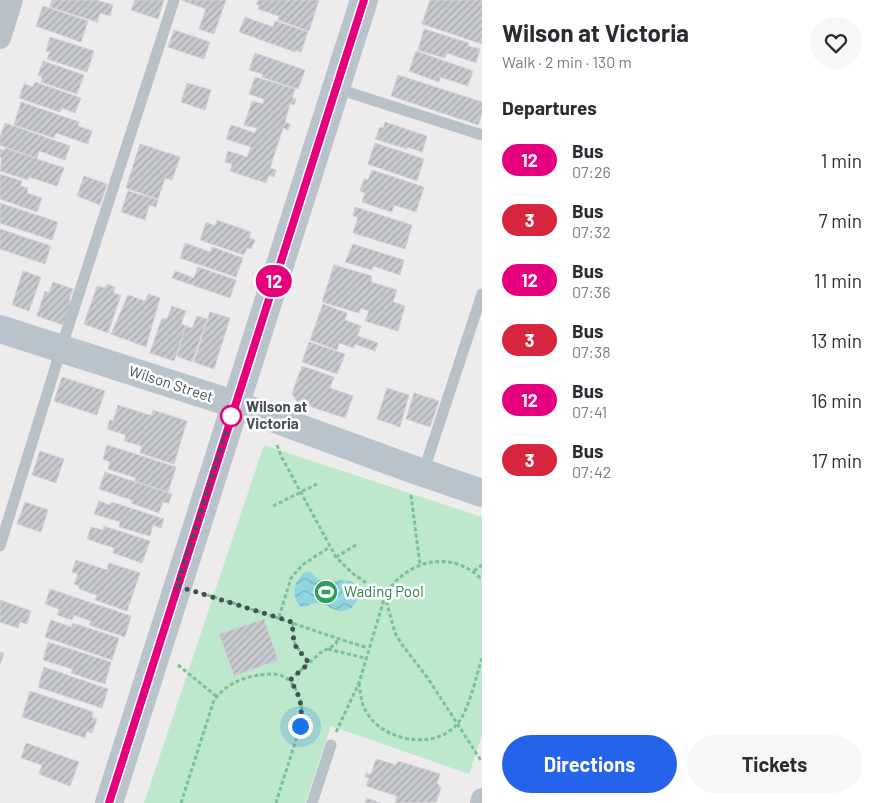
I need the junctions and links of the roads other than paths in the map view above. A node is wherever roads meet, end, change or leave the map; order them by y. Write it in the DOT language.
graph roads {
  1 [pos="12,0"];
  2 [pos="174,0"];
  3 [pos="364,0"];
  4 [pos="0,38"];
  5 [pos="335,88"];
  6 [pos="482,135"];
  7 [pos="482,294"];
  8 [pos="0,329"];
  9 [pos="61,349"];
  10 [pos="234,404"];
  11 [pos="417,471"];
  12 [pos="482,493"];
  13 [pos="0,546"];
  14 [pos="332,744"];
  15 [pos="482,799"];
  16 [pos="109,803"];
  17 [pos="312,803"];
  18 [pos="480,803"];
  1 -- 4 [label="street"];
  2 -- 9 [label="lane"];
  3 -- 5 [label="main road"];
  5 -- 6 [label="lane"];
  5 -- 10 [label="main road"];
  7 -- 11 [label="lane"];
  8 -- 9 [label="main road, Wilson Street"];
  9 -- 10 [label="main road, Wilson Street"];
  9 -- 13 [label="lane"];
  10 -- 11 [label="main road, Wilson Street"];
  10 -- 16 [label="main road"];
  11 -- 12 [label="main road, Wilson Street"];
  14 -- 17 [label="lane"];
  15 -- 18 [label="street"];
}
